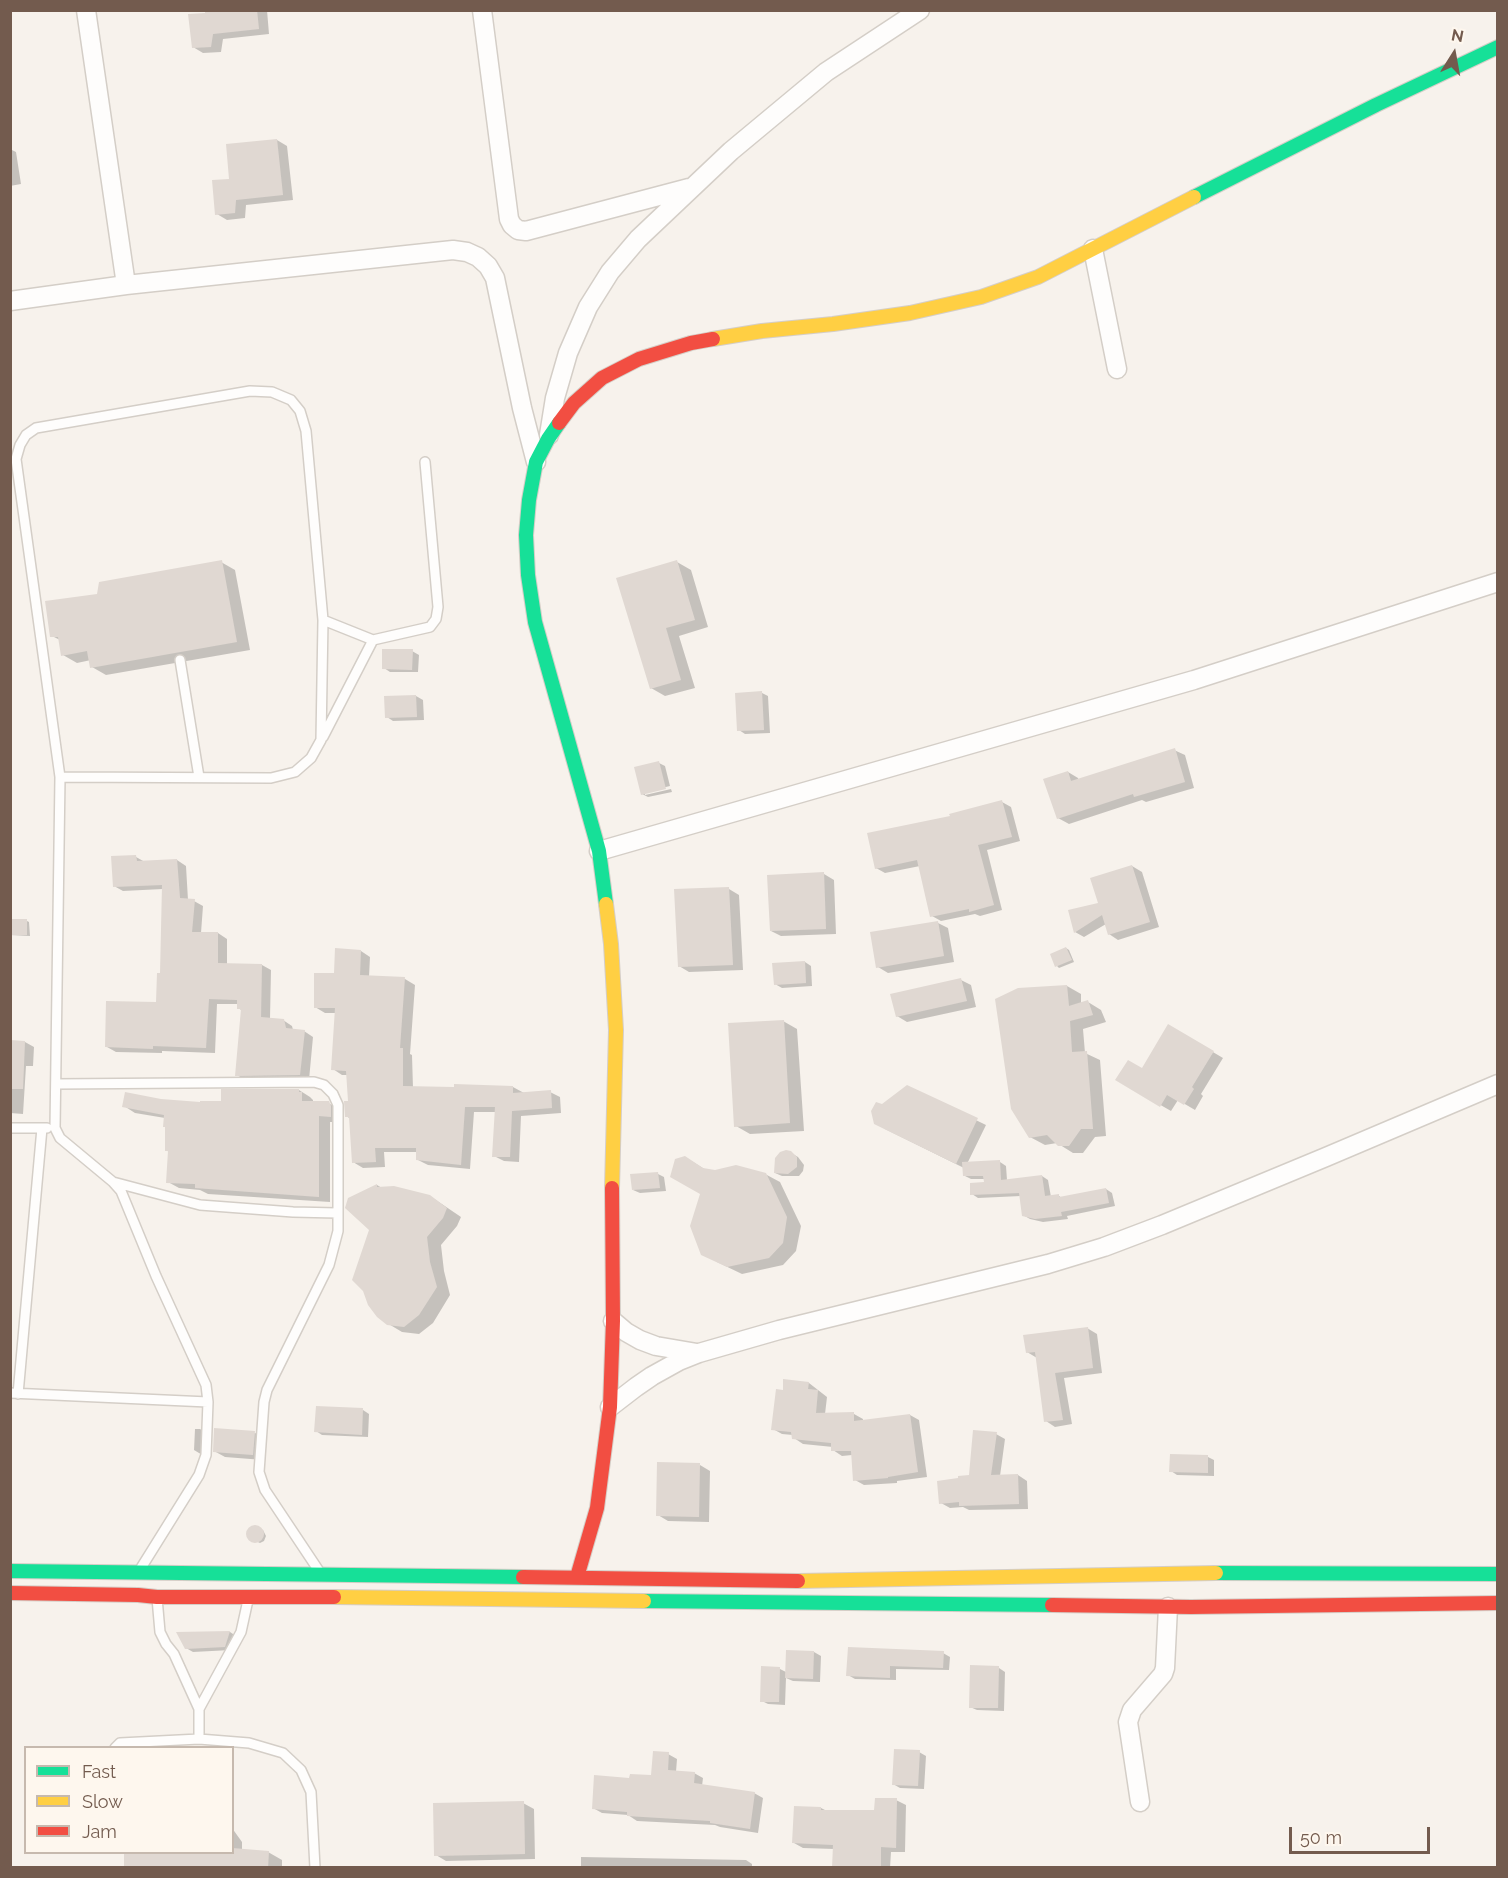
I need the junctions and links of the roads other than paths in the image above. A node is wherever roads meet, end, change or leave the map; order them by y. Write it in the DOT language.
graph roads {
  1 [pos="86,10"];
  2 [pos="482,10"];
  3 [pos="920,10"];
  4 [pos="1497,47"];
  5 [pos="691,187"];
  6 [pos="1093,249"];
  7 [pos="126,285"];
  8 [pos="10,301"];
  9 [pos="1116,369"];
  10 [pos="548,439"];
  11 [pos="425,462"];
  12 [pos="536,462"];
  13 [pos="1497,582"];
  14 [pos="322,620"];
  15 [pos="373,640"];
  16 [pos="180,660"];
  17 [pos="321,740"];
  18 [pos="60,777"];
  19 [pos="199,777"];
  20 [pos="599,851"];
  21 [pos="56,1084"];
  22 [pos="1497,1084"];
  23 [pos="10,1128"];
  24 [pos="42,1128"];
  25 [pos="56,1128"];
  26 [pos="113,1182"];
  27 [pos="338,1213"];
  28 [pos="613,1322"];
  29 [pos="699,1353"];
  30 [pos="14,1394"];
  31 [pos="208,1402"];
  32 [pos="610,1407"];
  33 [pos="10,1571"];
  34 [pos="138,1574"];
  35 [pos="322,1574"];
  36 [pos="1497,1574"];
  37 [pos="577,1577"];
  38 [pos="10,1593"];
  39 [pos="157,1597"];
  40 [pos="249,1597"];
  41 [pos="321,1597"];
  42 [pos="1497,1603"];
  43 [pos="1168,1607"];
  44 [pos="199,1709"];
  45 [pos="199,1739"];
  46 [pos="117,1746"];
  47 [pos="1140,1802"];
  48 [pos="315,1868"];
  1 -- 7 [label="street"];
  2 -- 5 [label="street"];
  3 -- 5 [label="street"];
  4 -- 6 [label="main road"];
  5 -- 10 [label="street"];
  6 -- 9 [label="street"];
  6 -- 10 [label="main road"];
  7 -- 8 [label="street"];
  7 -- 12 [label="street"];
  10 -- 12 [label="main road"];
  11 -- 15 [label="lane"];
  12 -- 20 [label="main road"];
  13 -- 20 [label="street"];
  14 -- 15 [label="lane"];
  14 -- 17 [label="lane"];
  14 -- 18 [label="lane"];
  15 -- 17 [label="lane"];
  16 -- 19 [label="lane"];
  17 -- 19 [label="lane"];
  18 -- 19 [label="lane"];
  18 -- 21 [label="lane"];
  20 -- 28 [label="main road"];
  21 -- 25 [label="lane"];
  21 -- 27 [label="lane"];
  22 -- 29 [label="street"];
  23 -- 24 [label="lane"];
  24 -- 25 [label="lane"];
  24 -- 30 [label="lane"];
  25 -- 26 [label="lane"];
  26 -- 27 [label="lane"];
  26 -- 31 [label="lane"];
  27 -- 35 [label="lane"];
  28 -- 29 [label="street"];
  28 -- 32 [label="main road"];
  29 -- 32 [label="street"];
  30 -- 31 [label="lane"];
  31 -- 34 [label="lane"];
  32 -- 37 [label="main road"];
  33 -- 34 [label="main road"];
  34 -- 35 [label="main road"];
  35 -- 37 [label="main road"];
  35 -- 41 [label="lane"];
  36 -- 37 [label="main road"];
  38 -- 39 [label="main road"];
  39 -- 40 [label="main road"];
  39 -- 44 [label="lane"];
  40 -- 41 [label="main road"];
  40 -- 44 [label="lane"];
  41 -- 43 [label="main road"];
  42 -- 43 [label="main road"];
  43 -- 47 [label="street"];
  44 -- 45 [label="lane"];
  45 -- 46 [label="lane"];
  45 -- 48 [label="lane"];
}
